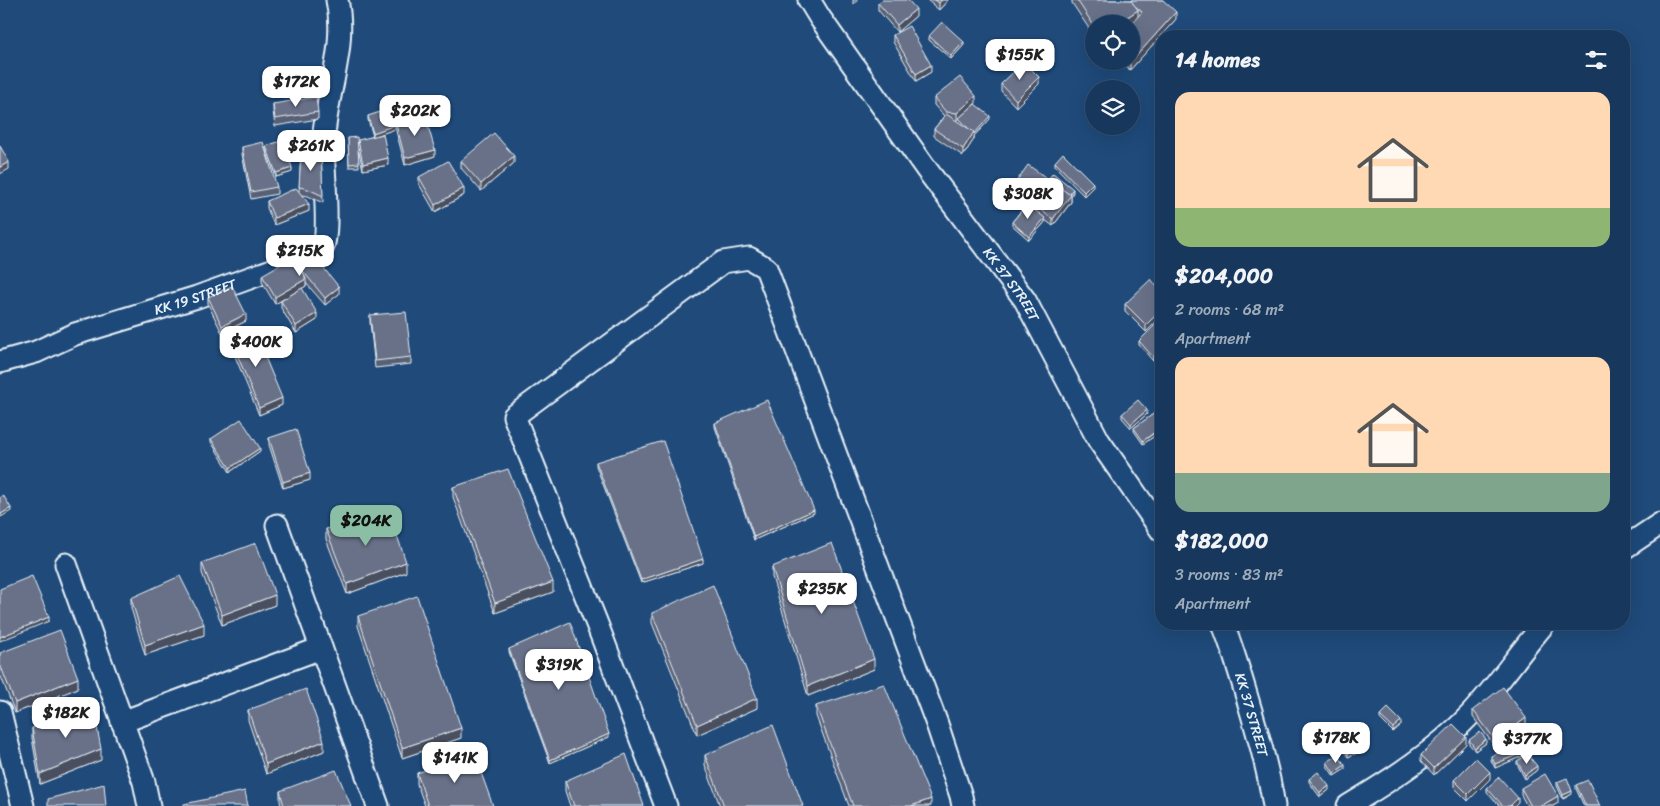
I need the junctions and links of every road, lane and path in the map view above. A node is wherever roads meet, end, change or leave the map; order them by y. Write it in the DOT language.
graph roads {
  1 [pos="337,0"];
  2 [pos="809,0"];
  3 [pos="0,362"];
  4 [pos="1155,521"];
  5 [pos="1660,524"];
  6 [pos="277,525"];
  7 [pos="1630,544"];
  8 [pos="66,564"];
  9 [pos="1226,630"];
  10 [pos="1539,630"];
  11 [pos="321,648"];
  12 [pos="0,712"];
  13 [pos="122,722"];
  14 [pos="23,806"];
  15 [pos="149,806"];
  16 [pos="378,806"];
  17 [pos="666,806"];
  18 [pos="963,806"];
  19 [pos="1274,806"];
  20 [pos="1348,806"];
  1 -- 3 [label="street, KK 19 STREET"];
  2 -- 4 [label="street, KK 37 STREET"];
  5 -- 7 [label="street"];
  6 -- 11 [label="street"];
  8 -- 13 [label="street"];
  9 -- 19 [label="street, KK 37 STREET"];
  10 -- 20 [label="street"];
  11 -- 13 [label="street"];
  11 -- 16 [label="street"];
  12 -- 14 [label="street"];
  13 -- 15 [label="street"];
  17 -- 18 [label="street"];
}
